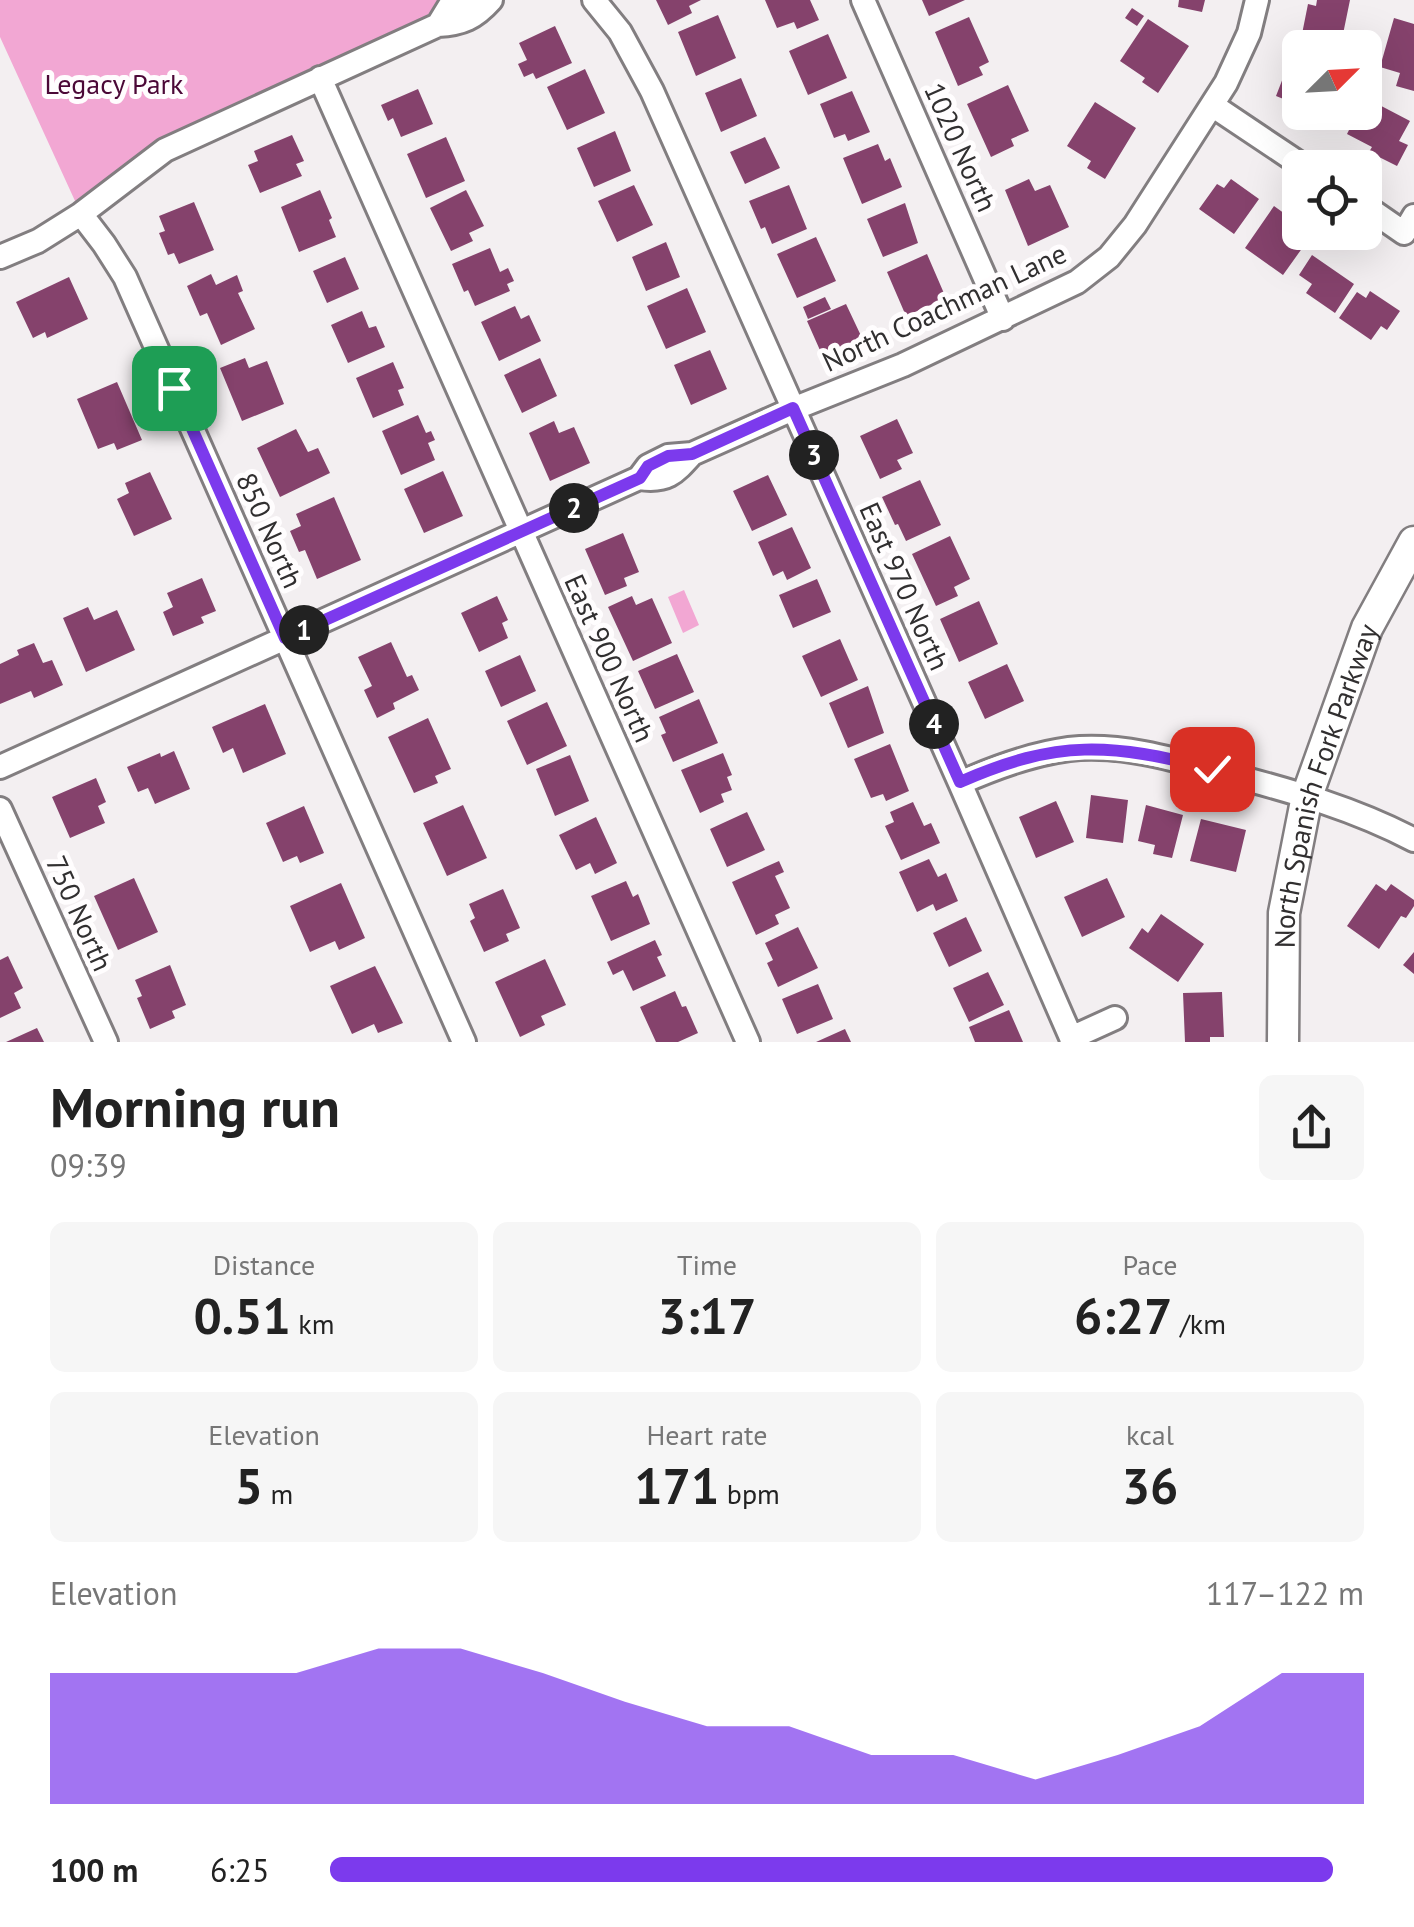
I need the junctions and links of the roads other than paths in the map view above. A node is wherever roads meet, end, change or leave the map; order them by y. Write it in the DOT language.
graph roads {
  1 [pos="467,0"];
  2 [pos="491,0"];
  3 [pos="594,0"];
  4 [pos="863,0"];
  5 [pos="1257,0"];
  6 [pos="438,25"];
  7 [pos="320,78"];
  8 [pos="1212,105"];
  9 [pos="1282,152"];
  10 [pos="1382,213"];
  11 [pos="81,214"];
  12 [pos="1409,224"];
  13 [pos="0,257"];
  14 [pos="1003,319"];
  15 [pos="793,408"];
  16 [pos="521,532"];
  17 [pos="1414,542"];
  18 [pos="285,638"];
  19 [pos="0,767"];
  20 [pos="960,782"];
  21 [pos="1307,796"];
  22 [pos="0,809"];
  23 [pos="1414,840"];
  24 [pos="1115,1018"];
  25 [pos="1072,1040"];
  26 [pos="106,1042"];
  27 [pos="464,1042"];
  28 [pos="748,1042"];
  29 [pos="1283,1042"];
  1 -- 6 [label="street"];
  2 -- 6 [label="street"];
  3 -- 15 [label="street, East 970 North"];
  4 -- 14 [label="street, 1020 North"];
  5 -- 8 [label="street, North Coachman Lane"];
  6 -- 7 [label="street"];
  7 -- 11 [label="street"];
  7 -- 16 [label="street, East 900 North"];
  8 -- 9 [label="street"];
  8 -- 14 [label="street, North Coachman Lane"];
  10 -- 12 [label="street"];
  11 -- 13 [label="street"];
  11 -- 18 [label="street, 850 North"];
  14 -- 15 [label="street, North Coachman Lane"];
  15 -- 16 [label="street, North Coachman Lane"];
  15 -- 20 [label="street, East 970 North"];
  16 -- 18 [label="street, North Coachman Lane"];
  16 -- 28 [label="street, East 900 North"];
  17 -- 21 [label="street, North Spanish Fork Parkway"];
  18 -- 19 [label="street, North Coachman Lane"];
  18 -- 27 [label="street, 850 North"];
  20 -- 21 [label="street"];
  20 -- 25 [label="street, East 970 North"];
  21 -- 23 [label="street"];
  21 -- 29 [label="street, North Spanish Fork Parkway"];
  22 -- 26 [label="street, 750 North"];
  24 -- 25 [label="street"];
}
